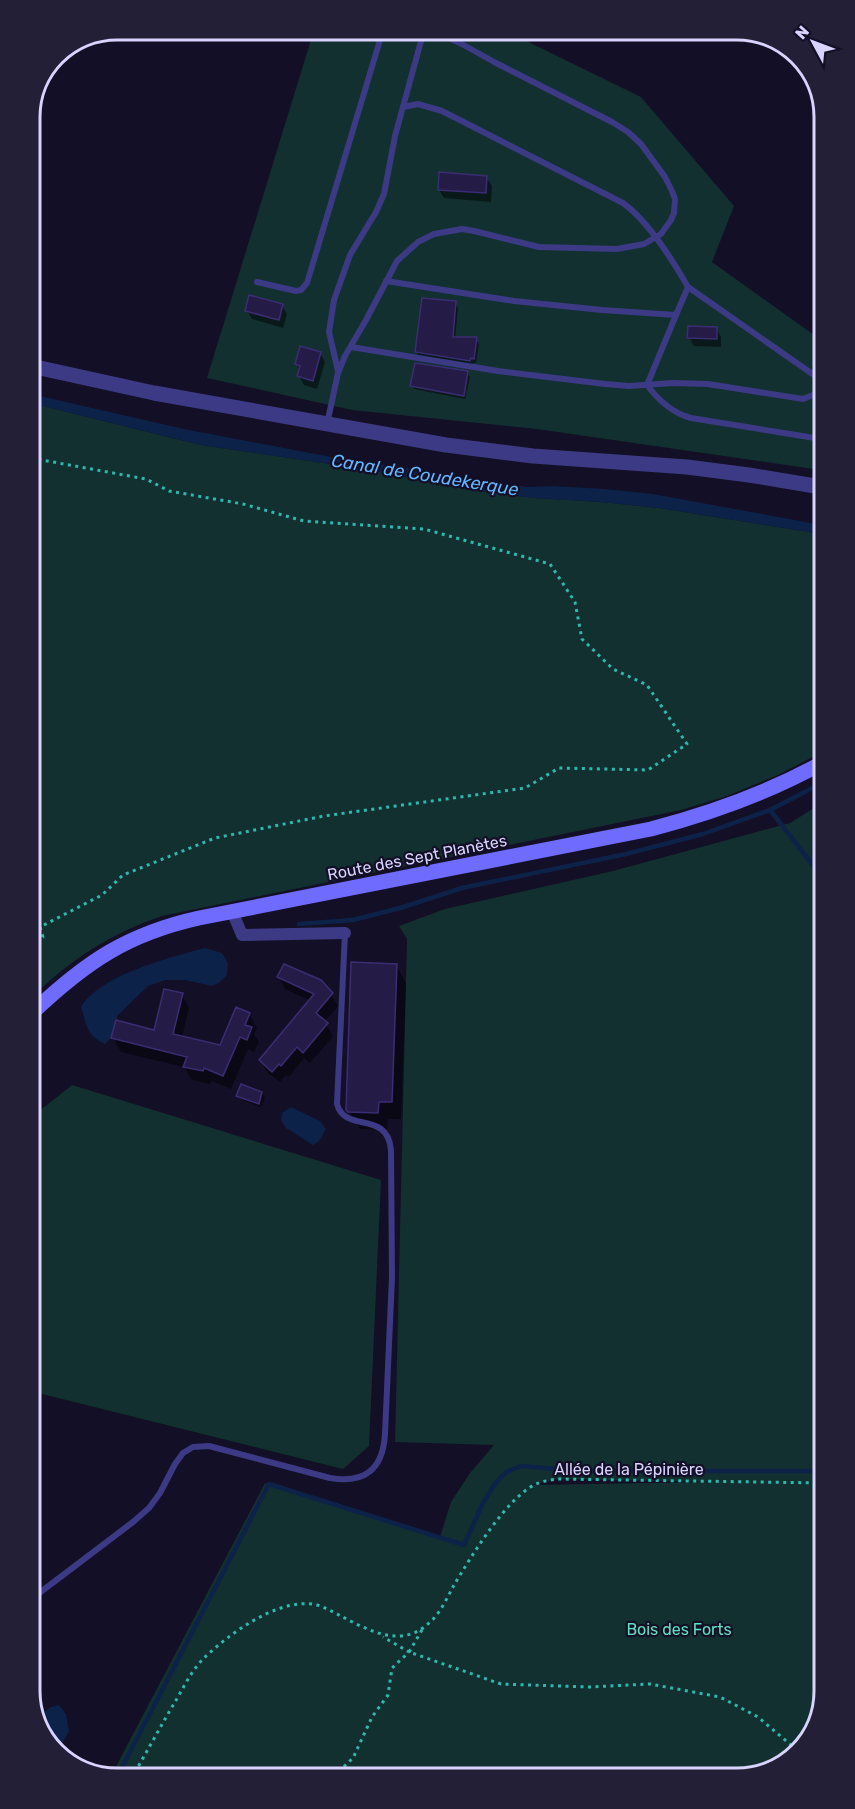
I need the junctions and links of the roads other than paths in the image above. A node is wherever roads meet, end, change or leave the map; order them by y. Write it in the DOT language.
graph roads {
  1 [pos="380,40"];
  2 [pos="421,40"];
  3 [pos="454,41"];
  4 [pos="403,106"];
  5 [pos="656,238"];
  6 [pos="386,281"];
  7 [pos="257,282"];
  8 [pos="688,287"];
  9 [pos="676,315"];
  10 [pos="351,347"];
  11 [pos="41,368"];
  12 [pos="338,373"];
  13 [pos="814,375"];
  14 [pos="647,385"];
  15 [pos="814,394"];
  16 [pos="327,424"];
  17 [pos="814,438"];
  18 [pos="814,486"];
  19 [pos="814,768"];
  20 [pos="232,911"];
  21 [pos="345,933"];
  22 [pos="40,1005"];
  23 [pos="40,1592"];
  1 -- 7 [label="lane"];
  2 -- 4 [label="lane"];
  3 -- 5 [label="lane"];
  4 -- 5 [label="lane"];
  4 -- 12 [label="lane"];
  5 -- 6 [label="lane"];
  5 -- 8 [label="lane"];
  6 -- 9 [label="lane"];
  6 -- 10 [label="lane"];
  8 -- 9 [label="lane"];
  8 -- 13 [label="lane"];
  9 -- 14 [label="lane"];
  10 -- 12 [label="lane"];
  10 -- 14 [label="lane"];
  11 -- 16 [label="street"];
  12 -- 16 [label="lane"];
  14 -- 15 [label="lane"];
  14 -- 17 [label="lane"];
  16 -- 18 [label="street"];
  19 -- 20 [label="main road, Route des Sept Planètes"];
  20 -- 21 [label="street"];
  20 -- 22 [label="main road, Route des Sept Planètes"];
  21 -- 23 [label="lane"];
}
